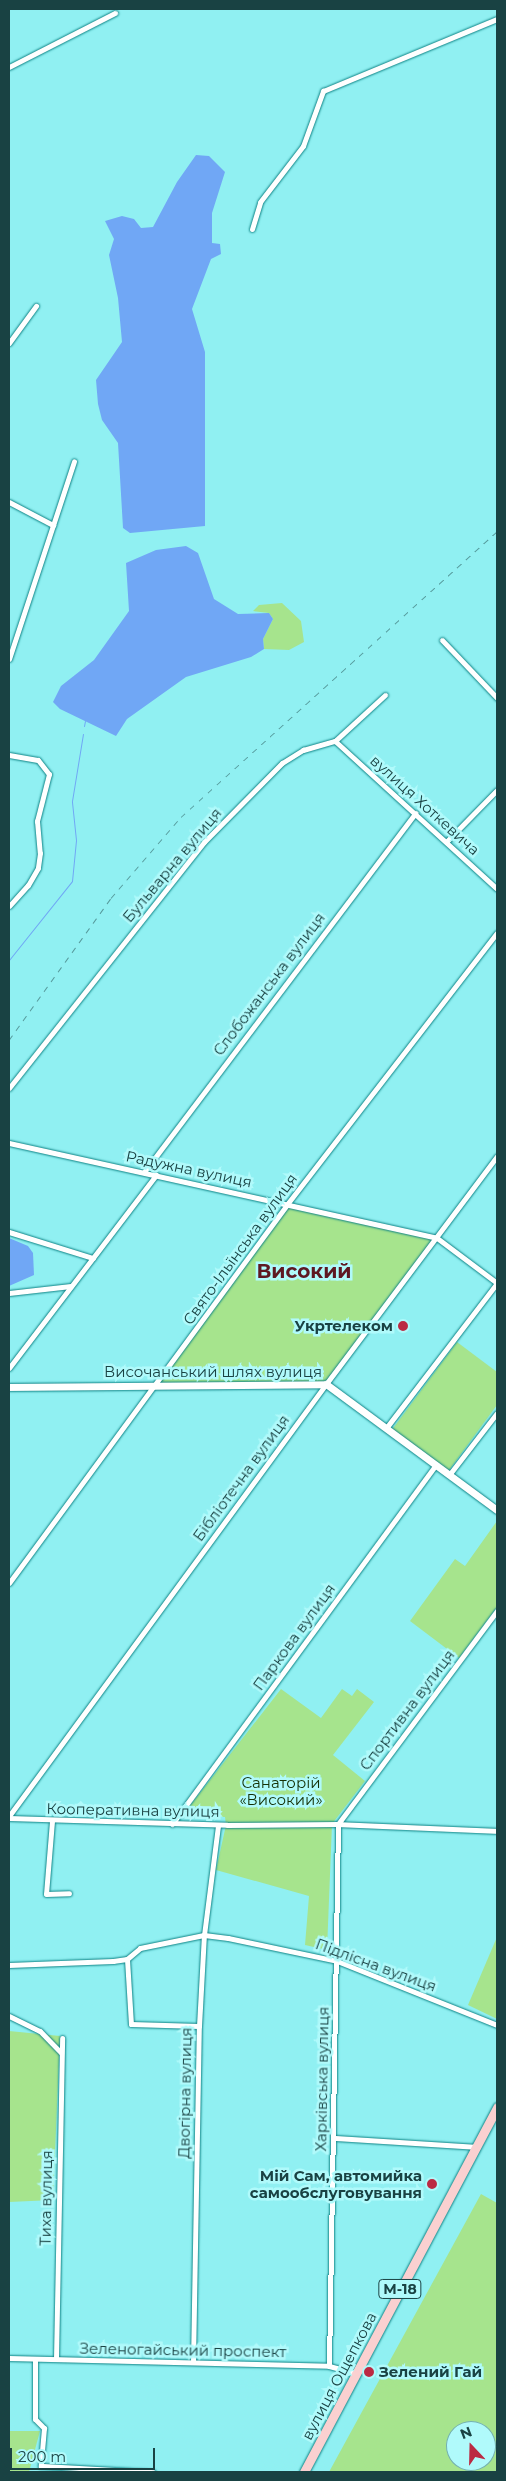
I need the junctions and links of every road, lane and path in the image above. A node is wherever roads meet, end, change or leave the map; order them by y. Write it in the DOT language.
graph roads {
  1 [pos="115,13"];
  2 [pos="497,19"];
  3 [pos="9,67"];
  4 [pos="252,229"];
  5 [pos="36,306"];
  6 [pos="9,343"];
  7 [pos="74,461"];
  8 [pos="9,502"];
  9 [pos="52,525"];
  10 [pos="442,640"];
  11 [pos="9,659"];
  12 [pos="385,695"];
  13 [pos="497,698"];
  14 [pos="335,741"];
  15 [pos="9,754"];
  16 [pos="497,790"];
  17 [pos="416,813"];
  18 [pos="446,841"];
  19 [pos="497,889"];
  20 [pos="9,906"];
  21 [pos="497,934"];
  22 [pos="9,1088"];
  23 [pos="9,1143"];
  24 [pos="497,1156"];
  25 [pos="144,1172"];
  26 [pos="156,1175"];
  27 [pos="288,1203"];
  28 [pos="9,1232"];
  29 [pos="437,1238"];
  30 [pos="93,1258"];
  31 [pos="497,1282"];
  32 [pos="71,1286"];
  33 [pos="9,1294"];
  34 [pos="9,1368"];
  35 [pos="326,1384"];
  36 [pos="156,1385"];
  37 [pos="9,1387"];
  38 [pos="497,1413"];
  39 [pos="386,1428"];
  40 [pos="436,1465"];
  41 [pos="449,1475"];
  42 [pos="497,1510"];
  43 [pos="9,1583"];
  44 [pos="497,1611"];
  45 [pos="9,1817"];
  46 [pos="52,1822"];
  47 [pos="172,1824"];
  48 [pos="338,1824"];
  49 [pos="218,1825"];
  50 [pos="497,1831"];
  51 [pos="69,1893"];
  52 [pos="204,1935"];
  53 [pos="128,1959"];
  54 [pos="337,1961"];
  55 [pos="9,1965"];
  56 [pos="9,2016"];
  57 [pos="497,2025"];
  58 [pos="199,2026"];
  59 [pos="62,2038"];
  60 [pos="61,2054"];
  61 [pos="497,2107"];
  62 [pos="334,2138"];
  63 [pos="476,2147"];
  64 [pos="9,2358"];
  65 [pos="35,2359"];
  66 [pos="56,2359"];
  67 [pos="193,2362"];
  68 [pos="329,2366"];
  69 [pos="356,2373"];
  70 [pos="153,2472"];
  71 [pos="304,2472"];
  1 -- 3 [label="street"];
  2 -- 4 [label="street"];
  5 -- 6 [label="street"];
  7 -- 9 [label="street"];
  8 -- 9 [label="street"];
  9 -- 11 [label="street"];
  10 -- 13 [label="street"];
  12 -- 14 [label="street, Бульварна вулиця"];
  14 -- 17 [label="street, вулиця Хоткевича"];
  14 -- 22 [label="street, Бульварна вулиця"];
  15 -- 20 [label="street"];
  16 -- 18 [label="street"];
  17 -- 18 [label="street, вулиця Хоткевича"];
  17 -- 25 [label="street, Слобожанська вулиця"];
  18 -- 19 [label="street, вулиця Хоткевича"];
  21 -- 27 [label="street, Свято-Ільїнська вулиця"];
  23 -- 25 [label="street, Радужна вулиця"];
  24 -- 29 [label="street, Бібліотечна вулиця"];
  25 -- 26 [label="street, Радужна вулиця"];
  26 -- 27 [label="street, Радужна вулиця"];
  26 -- 30 [label="street"];
  27 -- 29 [label="street, Радужна вулиця"];
  27 -- 36 [label="street, Свято-Ільїнська вулиця"];
  28 -- 30 [label="street"];
  29 -- 31 [label="street, Радужна вулиця"];
  29 -- 35 [label="street, Бібліотечна вулиця"];
  30 -- 32 [label="street"];
  31 -- 39 [label="street"];
  32 -- 33 [label="street"];
  32 -- 34 [label="street"];
  35 -- 36 [label="street, Височанський шлях вулиця"];
  35 -- 39 [label="street, Височанський шлях вулиця"];
  35 -- 45 [label="street, Бібліотечна вулиця"];
  36 -- 37 [label="street, Височанський шлях вулиця"];
  36 -- 43 [label="street, Свято-Ільїнська вулиця"];
  38 -- 41 [label="street"];
  39 -- 40 [label="street, Височанський шлях вулиця"];
  40 -- 41 [label="street, Височанський шлях вулиця"];
  40 -- 47 [label="street, Паркова вулиця"];
  41 -- 42 [label="street, Височанський шлях вулиця"];
  44 -- 48 [label="street, Спортивна вулиця"];
  45 -- 46 [label="street, Кооперативна вулиця"];
  46 -- 47 [label="street, Кооперативна вулиця"];
  46 -- 51 [label="street"];
  47 -- 49 [label="street, Кооперативна вулиця"];
  48 -- 49 [label="street, Кооперативна вулиця"];
  48 -- 50 [label="street, Кооперативна вулиця"];
  48 -- 54 [label="street, Харківська вулиця"];
  49 -- 52 [label="street, Двогірна вулиця"];
  52 -- 53 [label="street, Підлісна вулиця"];
  52 -- 54 [label="street, Підлісна вулиця"];
  52 -- 58 [label="street, Двогірна вулиця"];
  53 -- 55 [label="street, Підлісна вулиця"];
  53 -- 58 [label="street"];
  54 -- 57 [label="street, Підлісна вулиця"];
  54 -- 62 [label="street, Харківська вулиця"];
  56 -- 60 [label="street"];
  58 -- 67 [label="street, Двогірна вулиця"];
  59 -- 60 [label="street, Тиха вулиця"];
  60 -- 66 [label="street, Тиха вулиця"];
  61 -- 63 [label="highway, вулиця Ощепкова / М-18"];
  62 -- 63 [label="street"];
  62 -- 68 [label="street, Харківська вулиця"];
  63 -- 69 [label="highway, вулиця Ощепкова / М-18"];
  64 -- 65 [label="street, Зеленогайський проспект"];
  65 -- 66 [label="street, Зеленогайський проспект"];
  65 -- 70 [label="street"];
  66 -- 67 [label="street, Зеленогайський проспект"];
  67 -- 68 [label="street, Зеленогайський проспект"];
  68 -- 69 [label="street, Зеленогайський проспект"];
  69 -- 71 [label="highway, вулиця Ощепкова / М-18"];
}
